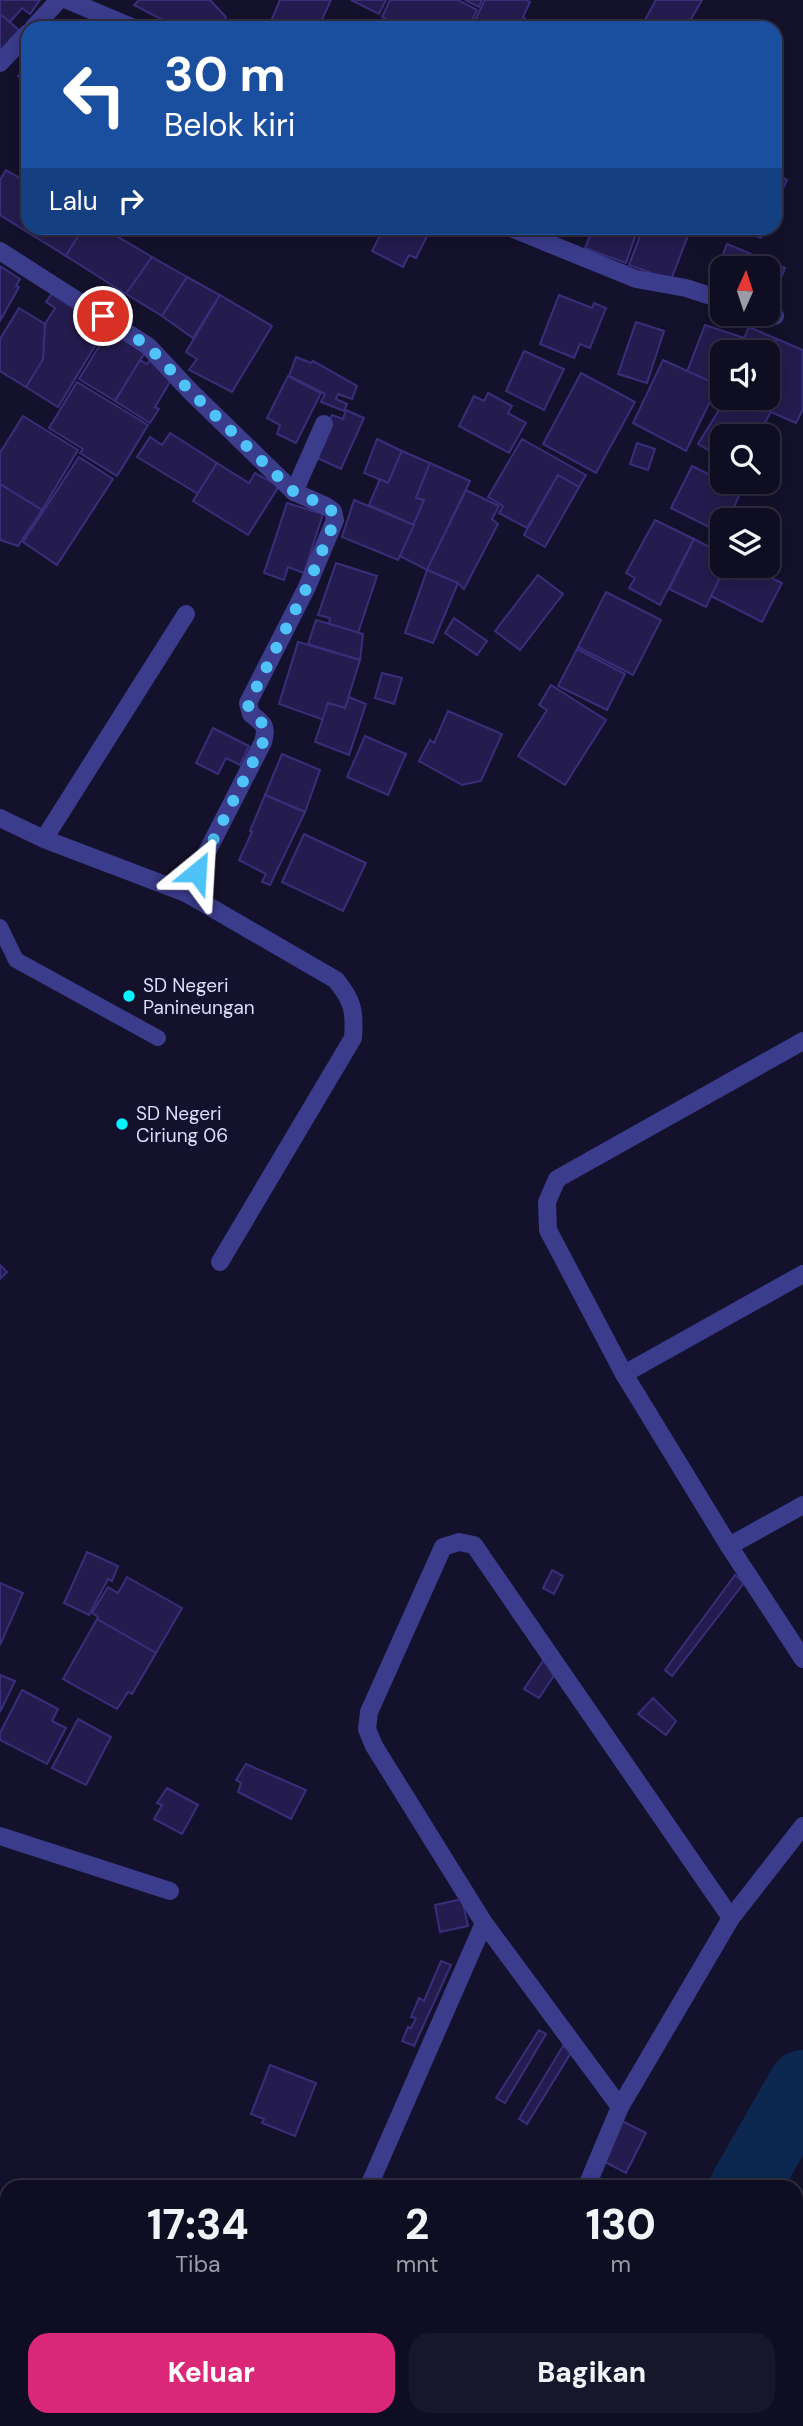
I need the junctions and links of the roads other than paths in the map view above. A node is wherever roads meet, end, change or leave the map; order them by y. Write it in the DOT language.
graph roads {
  1 [pos="59,0"];
  2 [pos="67,0"];
  3 [pos="40,21"];
  4 [pos="117,21"];
  5 [pos="21,40"];
  6 [pos="0,63"];
  7 [pos="528,235"];
  8 [pos="0,251"];
  9 [pos="710,295"];
  10 [pos="324,424"];
  11 [pos="294,492"];
  12 [pos="186,614"];
  13 [pos="0,818"];
  14 [pos="44,839"];
  15 [pos="186,893"];
  16 [pos="0,927"];
  17 [pos="158,1038"];
  18 [pos="803,1041"];
  19 [pos="220,1262"];
  20 [pos="803,1274"];
  21 [pos="624,1374"];
  22 [pos="803,1505"];
  23 [pos="729,1546"];
  24 [pos="803,1659"];
  25 [pos="803,1826"];
  26 [pos="0,1836"];
  27 [pos="170,1891"];
  28 [pos="731,1918"];
  29 [pos="484,1923"];
  30 [pos="620,2107"];
  31 [pos="372,2180"];
  32 [pos="589,2180"];
  1 -- 3 [label="street"];
  2 -- 4 [label="street"];
  5 -- 6 [label="street"];
  7 -- 9 [label="street"];
  8 -- 11 [label="street"];
  10 -- 11 [label="street"];
  11 -- 15 [label="street"];
  12 -- 14 [label="street"];
  13 -- 14 [label="street"];
  14 -- 15 [label="street"];
  15 -- 19 [label="street"];
  16 -- 17 [label="lane"];
  18 -- 21 [label="street"];
  20 -- 21 [label="street"];
  21 -- 23 [label="street"];
  22 -- 23 [label="street"];
  23 -- 24 [label="street"];
  25 -- 28 [label="street"];
  26 -- 27 [label="street"];
  28 -- 29 [label="street"];
  28 -- 30 [label="street"];
  29 -- 30 [label="street"];
  29 -- 31 [label="street"];
  30 -- 32 [label="street"];
}
